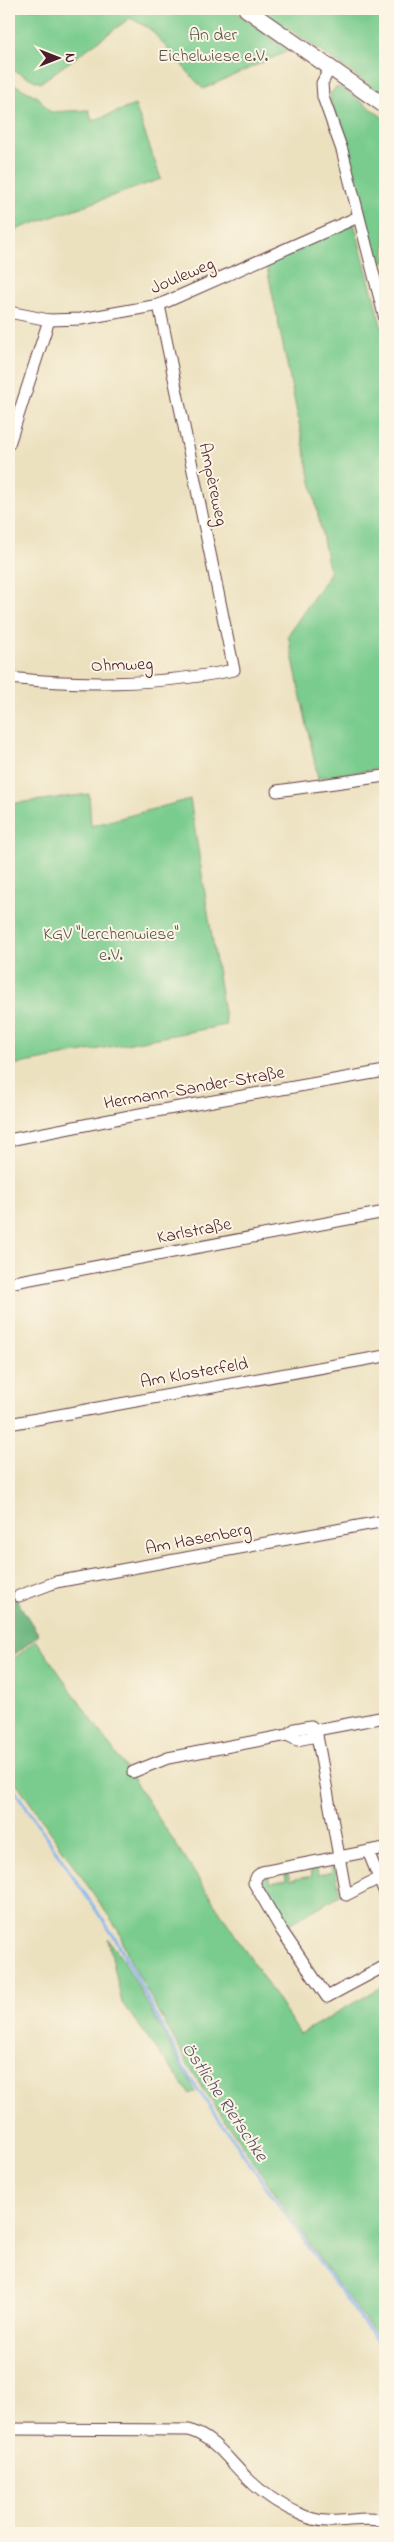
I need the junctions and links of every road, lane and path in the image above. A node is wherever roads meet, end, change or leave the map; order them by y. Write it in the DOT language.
graph roads {
  1 [pos="246,9"];
  2 [pos="330,68"];
  3 [pos="385,106"];
  4 [pos="358,216"];
  5 [pos="159,305"];
  6 [pos="9,312"];
  7 [pos="385,319"];
  8 [pos="49,320"];
  9 [pos="9,444"];
  10 [pos="234,670"];
  11 [pos="9,678"];
  12 [pos="385,776"];
  13 [pos="277,791"];
  14 [pos="385,1071"];
  15 [pos="9,1140"];
  16 [pos="385,1212"];
  17 [pos="9,1283"];
  18 [pos="385,1356"];
  19 [pos="9,1424"];
  20 [pos="385,1521"];
  21 [pos="19,1596"];
  22 [pos="385,1717"];
  23 [pos="316,1733"];
  24 [pos="133,1772"];
  25 [pos="385,1848"];
  26 [pos="368,1851"];
  27 [pos="338,1857"];
  28 [pos="379,1878"];
  29 [pos="385,1892"];
  30 [pos="385,1966"];
  31 [pos="9,2429"];
  32 [pos="385,2521"];
  1 -- 2 [label="main road"];
  2 -- 3 [label="main road"];
  2 -- 4 [label="street"];
  4 -- 5 [label="street, Jouleweg"];
  4 -- 7 [label="street"];
  5 -- 8 [label="street, Jouleweg"];
  5 -- 10 [label="street, Ampèreweg"];
  6 -- 8 [label="street, Jouleweg"];
  8 -- 9 [label="street"];
  10 -- 11 [label="street, Ohmweg"];
  12 -- 13 [label="street"];
  14 -- 15 [label="street, Hermann-Sander-Straße"];
  16 -- 17 [label="street, Karlstraße"];
  18 -- 19 [label="street, Am Klosterfeld"];
  20 -- 21 [label="street, Am Hasenberg"];
  22 -- 23 [label="street"];
  23 -- 24 [label="street"];
  23 -- 27 [label="street"];
  25 -- 26 [label="street"];
  26 -- 27 [label="street"];
  26 -- 28 [label="street"];
  27 -- 28 [label="street"];
  27 -- 30 [label="street"];
  28 -- 29 [label="street"];
  31 -- 32 [label="street"];
}
